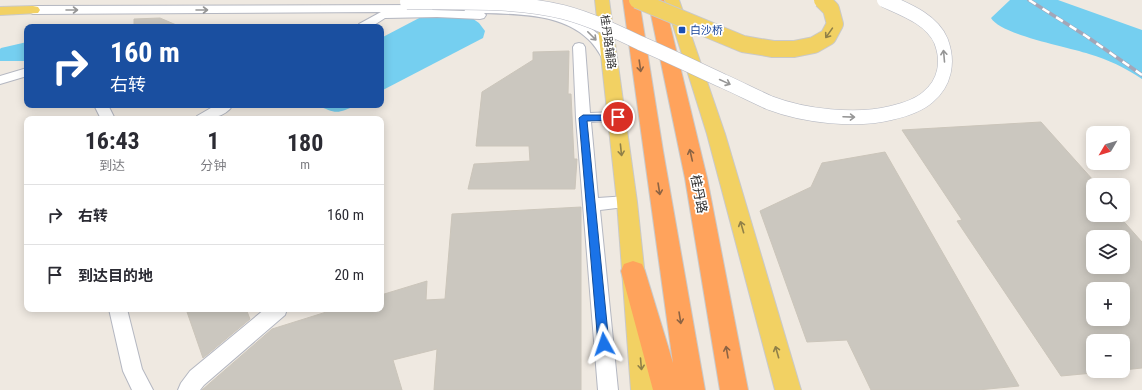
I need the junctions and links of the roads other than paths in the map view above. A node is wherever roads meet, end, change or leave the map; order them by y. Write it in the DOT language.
graph roads {
  1 [pos="602,0"];
  2 [pos="631,0"];
  3 [pos="638,0"];
  4 [pos="822,0"];
  5 [pos="884,0"];
  6 [pos="671,2"];
  7 [pos="33,10"];
  8 [pos="225,10"];
  9 [pos="0,11"];
  10 [pos="563,19"];
  11 [pos="368,24"];
  12 [pos="579,48"];
  13 [pos="611,62"];
  14 [pos="24,73"];
  15 [pos="0,80"];
  16 [pos="221,108"];
  17 [pos="207,116"];
  18 [pos="618,117"];
  19 [pos="583,118"];
  20 [pos="627,202"];
  21 [pos="592,204"];
  22 [pos="633,271"];
  23 [pos="119,312"];
  24 [pos="274,312"];
  25 [pos="143,390"];
  26 [pos="188,390"];
  27 [pos="608,390"];
  28 [pos="644,390"];
  29 [pos="667,390"];
  30 [pos="691,390"];
  31 [pos="734,390"];
  32 [pos="787,390"];
  1 -- 13 [label="main road, 桂丹路辅路"];
  2 -- 30 [label="highway, one-way"];
  4 -- 3 [label="main road, one-way, bridge"];
  8 -- 5 [label="street, one-way, bridge"];
  31 -- 6 [label="highway, 桂丹路, one-way"];
  32 -- 6 [label="main road, one-way"];
  7 -- 8 [label="street, one-way"];
  7 -- 9 [label="main road"];
  8 -- 10 [label="street"];
  10 -- 11 [label="street"];
  10 -- 13 [label="street, one-way"];
  12 -- 19 [label="street"];
  13 -- 18 [label="main road, 桂丹路辅路"];
  14 -- 15 [label="street"];
  16 -- 17 [label="street"];
  18 -- 19 [label="street"];
  18 -- 20 [label="main road, 桂丹路辅路, one-way"];
  19 -- 21 [label="street"];
  20 -- 21 [label="street"];
  20 -- 22 [label="main road, 桂丹路辅路"];
  21 -- 27 [label="street"];
  22 -- 28 [label="main road, 桂丹路辅路, one-way"];
  22 -- 29 [label="highway"];
  23 -- 25 [label="street"];
  24 -- 26 [label="street"];
}
